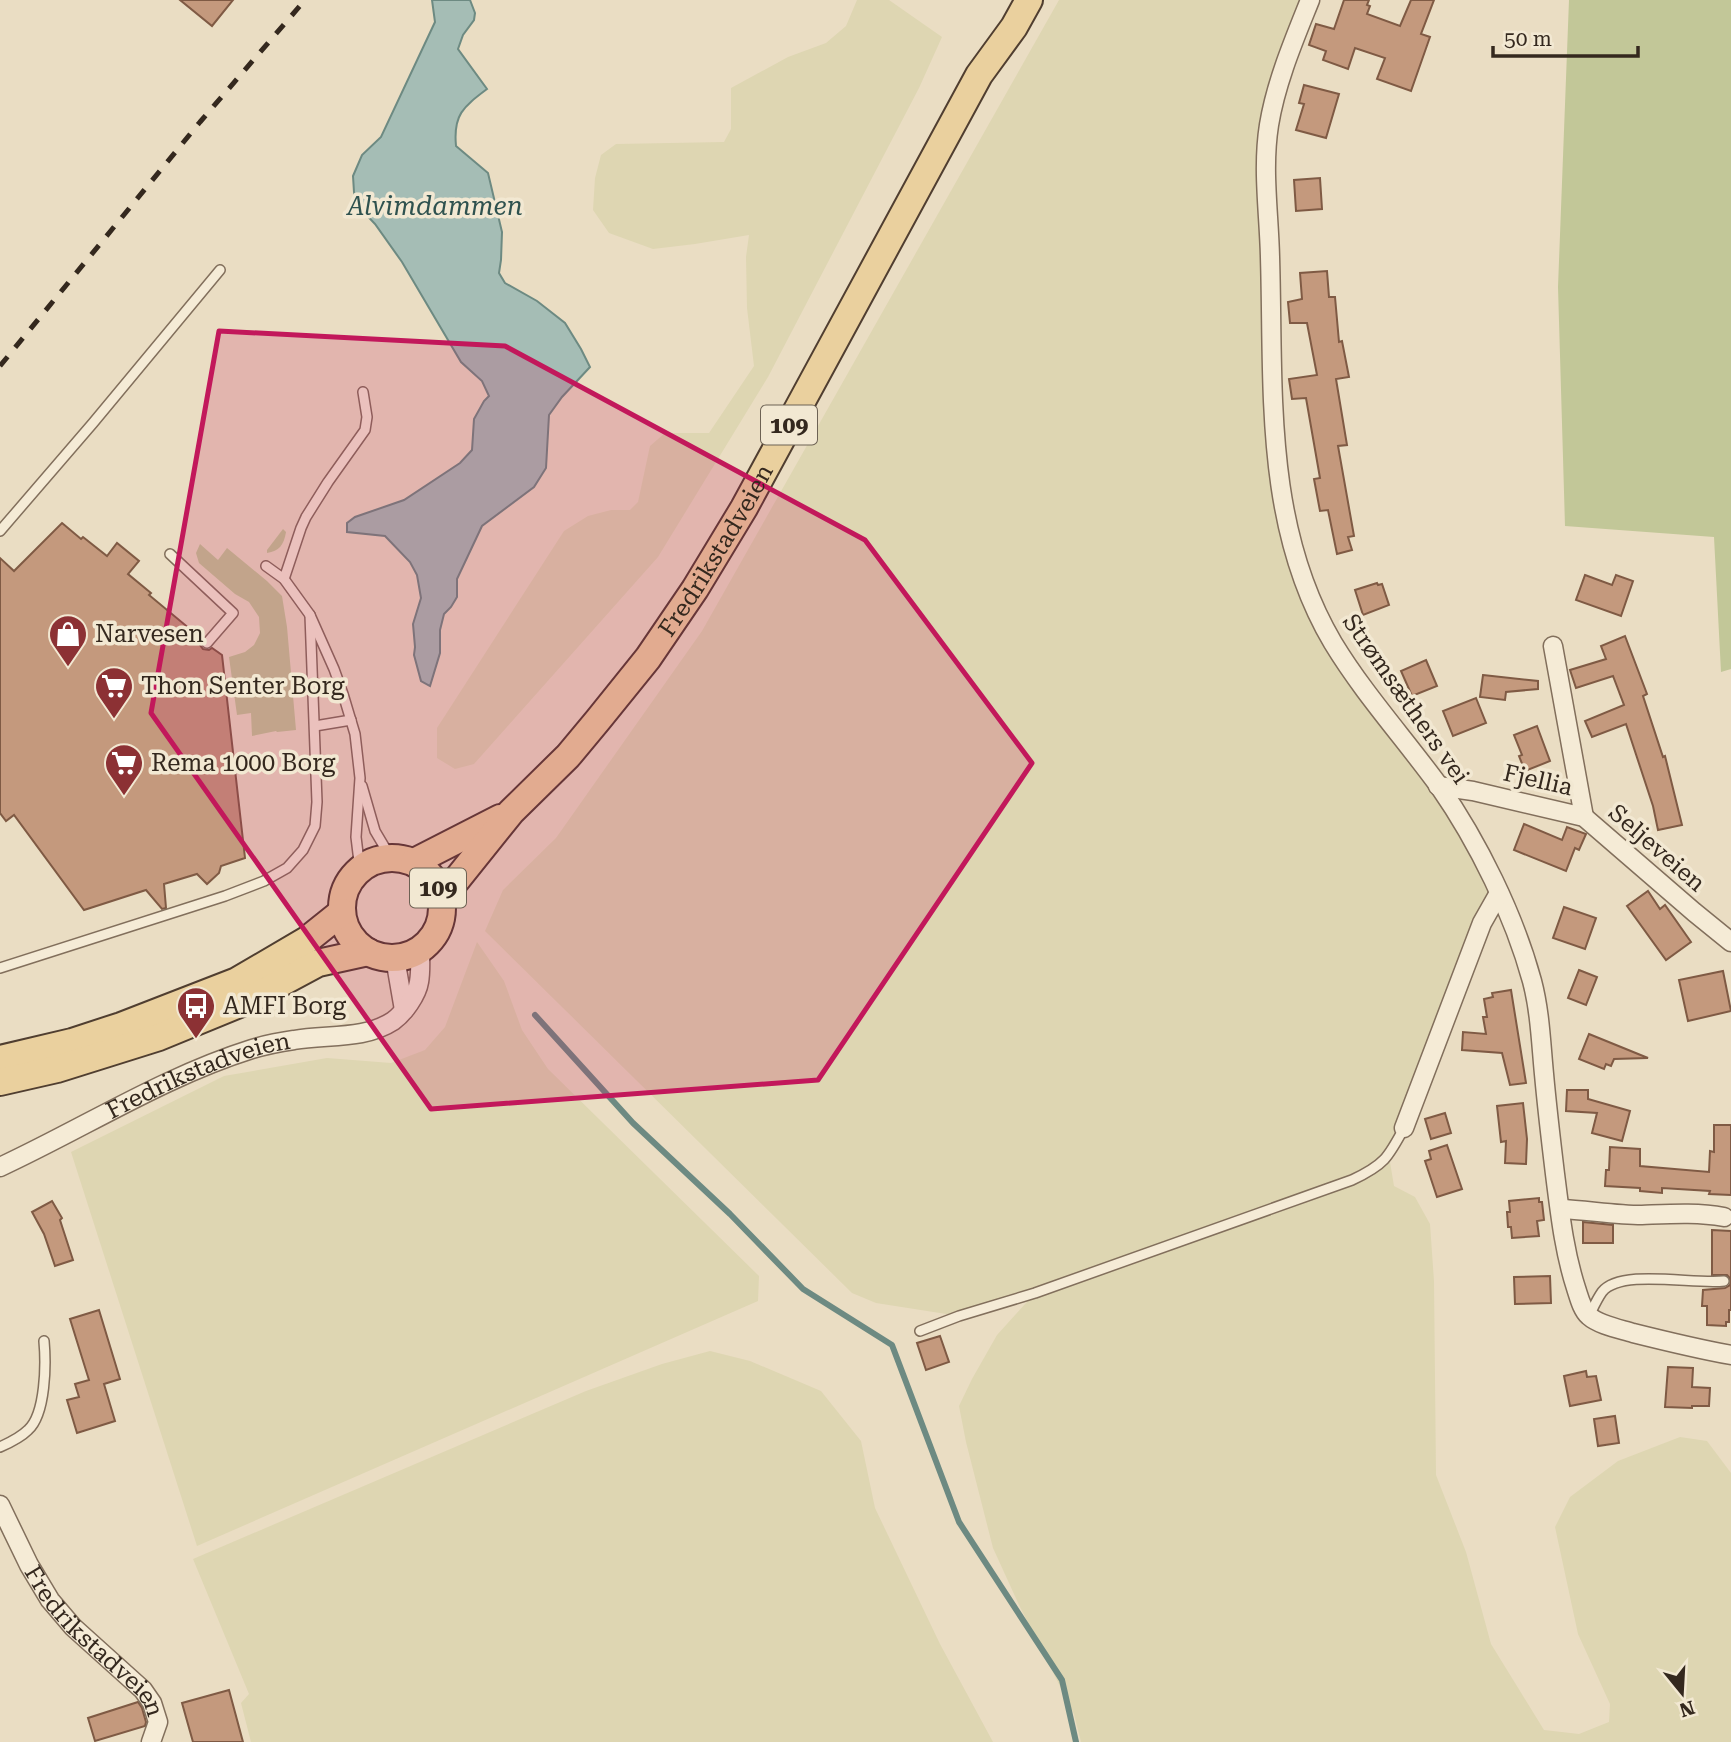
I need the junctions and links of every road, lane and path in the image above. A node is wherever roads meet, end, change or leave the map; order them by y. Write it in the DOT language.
graph roads {
  1 [pos="1009,0"];
  2 [pos="1029,0"];
  3 [pos="1310,0"];
  4 [pos="979,75"];
  5 [pos="220,270"];
  6 [pos="363,392"];
  7 [pos="0,531"];
  8 [pos="170,554"];
  9 [pos="266,566"];
  10 [pos="284,579"];
  11 [pos="310,615"];
  12 [pos="207,643"];
  13 [pos="1553,646"];
  14 [pos="351,720"];
  15 [pos="315,726"];
  16 [pos="359,778"];
  17 [pos="1438,786"];
  18 [pos="511,812"];
  19 [pos="1584,817"];
  20 [pos="402,860"];
  21 [pos="360,870"];
  22 [pos="1499,893"];
  23 [pos="442,898"];
  24 [pos="342,912"];
  25 [pos="1731,942"];
  26 [pos="368,952"];
  27 [pos="408,954"];
  28 [pos="0,968"];
  29 [pos="404,1010"];
  30 [pos="0,1059"];
  31 [pos="0,1082"];
  32 [pos="1404,1128"];
  33 [pos="0,1167"];
  34 [pos="1560,1209"];
  35 [pos="1724,1217"];
  36 [pos="1724,1281"];
  37 [pos="1589,1316"];
  38 [pos="920,1331"];
  39 [pos="44,1341"];
  40 [pos="1731,1355"];
  41 [pos="0,1447"];
  42 [pos="0,1506"];
  43 [pos="151,1742"];
  1 -- 4 [label="main road, Fredrikstadveien / 109"];
  2 -- 4 [label="main road, Fredrikstadveien / 109"];
  3 -- 17 [label="street, Strømsæthers vei"];
  4 -- 18 [label="main road, Fredrikstadveien / 109"];
  5 -- 7 [label="lane"];
  6 -- 10 [label="lane"];
  8 -- 12 [label="lane"];
  9 -- 10 [label="lane"];
  10 -- 11 [label="lane"];
  11 -- 14 [label="lane"];
  11 -- 15 [label="lane"];
  13 -- 19 [label="street"];
  14 -- 15 [label="lane"];
  14 -- 16 [label="lane"];
  15 -- 28 [label="lane"];
  16 -- 20 [label="lane"];
  16 -- 21 [label="lane"];
  17 -- 19 [label="street, Fjellia"];
  17 -- 22 [label="street, Strømsæthers vei"];
  18 -- 20 [label="main road, Fredrikstadveien / 109"];
  18 -- 23 [label="main road, Fredrikstadveien / 109"];
  19 -- 25 [label="street, Seljeveien"];
  20 -- 21 [label="main road, 109"];
  20 -- 23 [label="main road, 109"];
  21 -- 24 [label="main road"];
  22 -- 32 [label="street"];
  22 -- 34 [label="street, Strømsæthers vei"];
  23 -- 27 [label="main road, 109"];
  24 -- 26 [label="main road"];
  24 -- 30 [label="main road"];
  26 -- 27 [label="main road"];
  26 -- 31 [label="main road"];
  27 -- 29 [label="street"];
  27 -- 29 [label="street, Fredrikstadveien"];
  29 -- 33 [label="street, Fredrikstadveien"];
  32 -- 38 [label="lane"];
  34 -- 35 [label="street"];
  34 -- 37 [label="street, Strømsæthers vei"];
  36 -- 37 [label="lane"];
  37 -- 40 [label="street"];
  39 -- 41 [label="lane"];
  42 -- 43 [label="street, Fredrikstadveien"];
}
